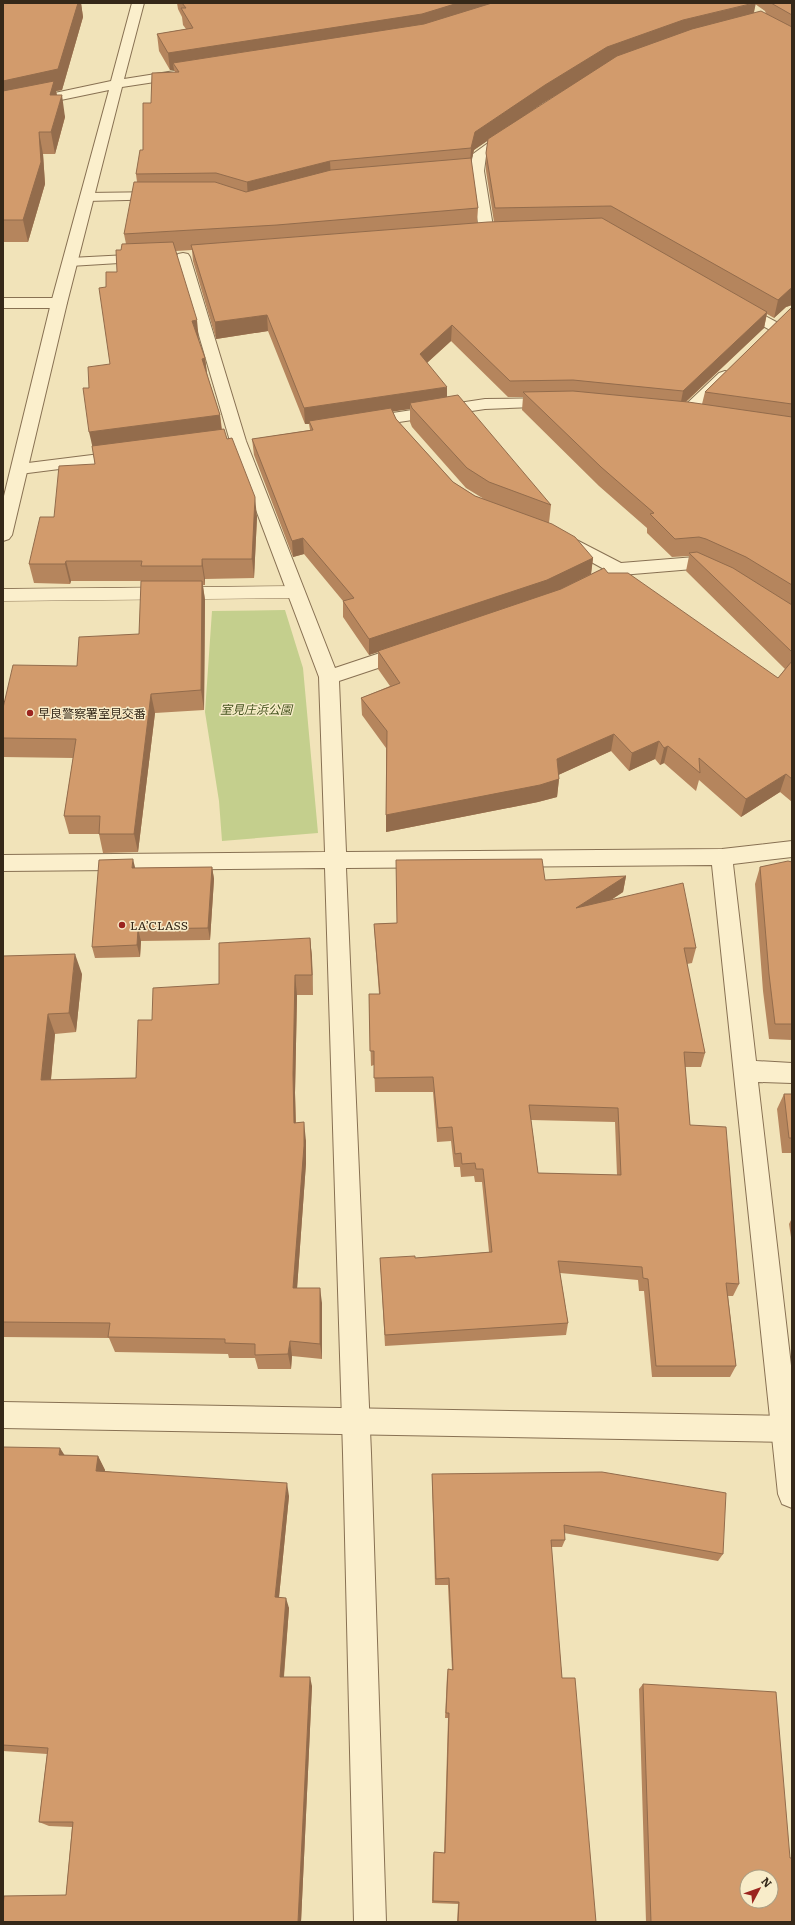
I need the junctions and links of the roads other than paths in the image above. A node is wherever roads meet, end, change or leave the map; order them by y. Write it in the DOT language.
graph roads {
  1 [pos="138,3"];
  2 [pos="194,72"];
  3 [pos="117,84"];
  4 [pos="3,108"];
  5 [pos="524,124"];
  6 [pos="477,171"];
  7 [pos="461,172"];
  8 [pos="171,196"];
  9 [pos="88,197"];
  10 [pos="487,233"];
  11 [pos="502,233"];
  12 [pos="456,236"];
  13 [pos="70,262"];
  14 [pos="727,300"];
  15 [pos="3,303"];
  16 [pos="59,303"];
  17 [pos="775,327"];
  18 [pos="736,365"];
  19 [pos="571,403"];
  20 [pos="708,417"];
  21 [pos="352,424"];
  22 [pos="138,454"];
  23 [pos="20,469"];
  24 [pos="3,472"];
  25 [pos="550,532"];
  26 [pos="3,535"];
  27 [pos="618,569"];
  28 [pos="735,580"];
  29 [pos="296,592"];
  30 [pos="572,592"];
  31 [pos="3,596"];
  32 [pos="425,644"];
  33 [pos="329,677"];
  34 [pos="792,849"];
  35 [pos="722,857"];
  36 [pos="336,860"];
  37 [pos="3,863"];
  38 [pos="746,1071"];
  39 [pos="792,1073"];
  40 [pos="3,1415"];
  41 [pos="356,1420"];
  42 [pos="788,1429"];
  43 [pos="792,1494"];
  44 [pos="370,1922"];
  1 -- 3 [label="street"];
  2 -- 3 [label="street"];
  3 -- 4 [label="street"];
  3 -- 9 [label="street"];
  5 -- 6 [label="street"];
  6 -- 7 [label="street"];
  6 -- 10 [label="street"];
  8 -- 9 [label="street"];
  9 -- 13 [label="street"];
  10 -- 11 [label="street"];
  10 -- 12 [label="street"];
  13 -- 16 [label="street"];
  13 -- 29 [label="street"];
  14 -- 17 [label="street"];
  15 -- 16 [label="street"];
  16 -- 23 [label="street"];
  18 -- 20 [label="street"];
  19 -- 21 [label="street"];
  22 -- 23 [label="street"];
  23 -- 24 [label="street"];
  23 -- 26 [label="street"];
  25 -- 27 [label="street"];
  27 -- 28 [label="street"];
  27 -- 30 [label="street"];
  29 -- 31 [label="lane"];
  29 -- 33 [label="street"];
  32 -- 33 [label="street"];
  33 -- 36 [label="street"];
  34 -- 35 [label="street"];
  35 -- 36 [label="street"];
  35 -- 38 [label="street"];
  36 -- 37 [label="street"];
  36 -- 41 [label="street"];
  38 -- 39 [label="street"];
  38 -- 42 [label="street"];
  40 -- 41 [label="street"];
  41 -- 42 [label="street"];
  41 -- 44 [label="street"];
  42 -- 43 [label="street"];
}
